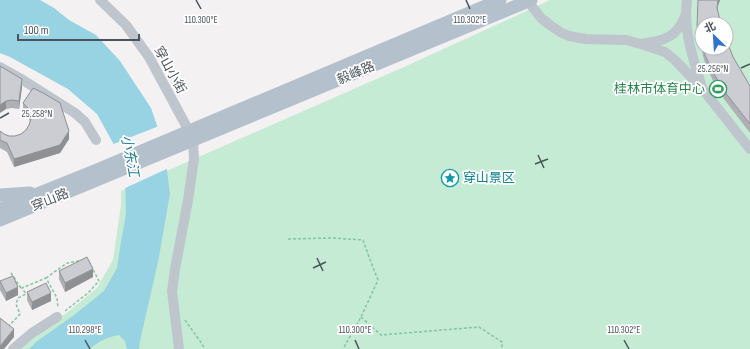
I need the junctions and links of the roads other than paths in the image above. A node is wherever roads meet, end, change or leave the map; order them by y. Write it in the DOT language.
graph roads {
  1 [pos="100,0"];
  2 [pos="500,0"];
  3 [pos="687,0"];
  4 [pos="529,1"];
  5 [pos="686,14"];
  6 [pos="641,44"];
  7 [pos="0,67"];
  8 [pos="704,91"];
  9 [pos="185,138"];
  10 [pos="96,140"];
  11 [pos="750,150"];
  12 [pos="98,174"];
  13 [pos="43,192"];
  14 [pos="0,195"];
  15 [pos="0,209"];
  16 [pos="0,220"];
  17 [pos="57,317"];
  18 [pos="13,349"];
  19 [pos="179,349"];
  1 -- 9 [label="street, 穿山小街"];
  2 -- 9 [label="main road, 毅峰路"];
  3 -- 5 [label="street"];
  4 -- 6 [label="street"];
  4 -- 9 [label="main road, 毅峰路"];
  5 -- 6 [label="street"];
  5 -- 8 [label="street"];
  6 -- 8 [label="street"];
  7 -- 10 [label="street"];
  8 -- 11 [label="street"];
  9 -- 12 [label="main road"];
  9 -- 19 [label="street"];
  12 -- 13 [label="main road, 穿山路"];
  12 -- 16 [label="main road, 穿山路"];
  13 -- 14 [label="main road"];
  13 -- 15 [label="main road, 穿山路"];
  17 -- 18 [label="street"];
}
